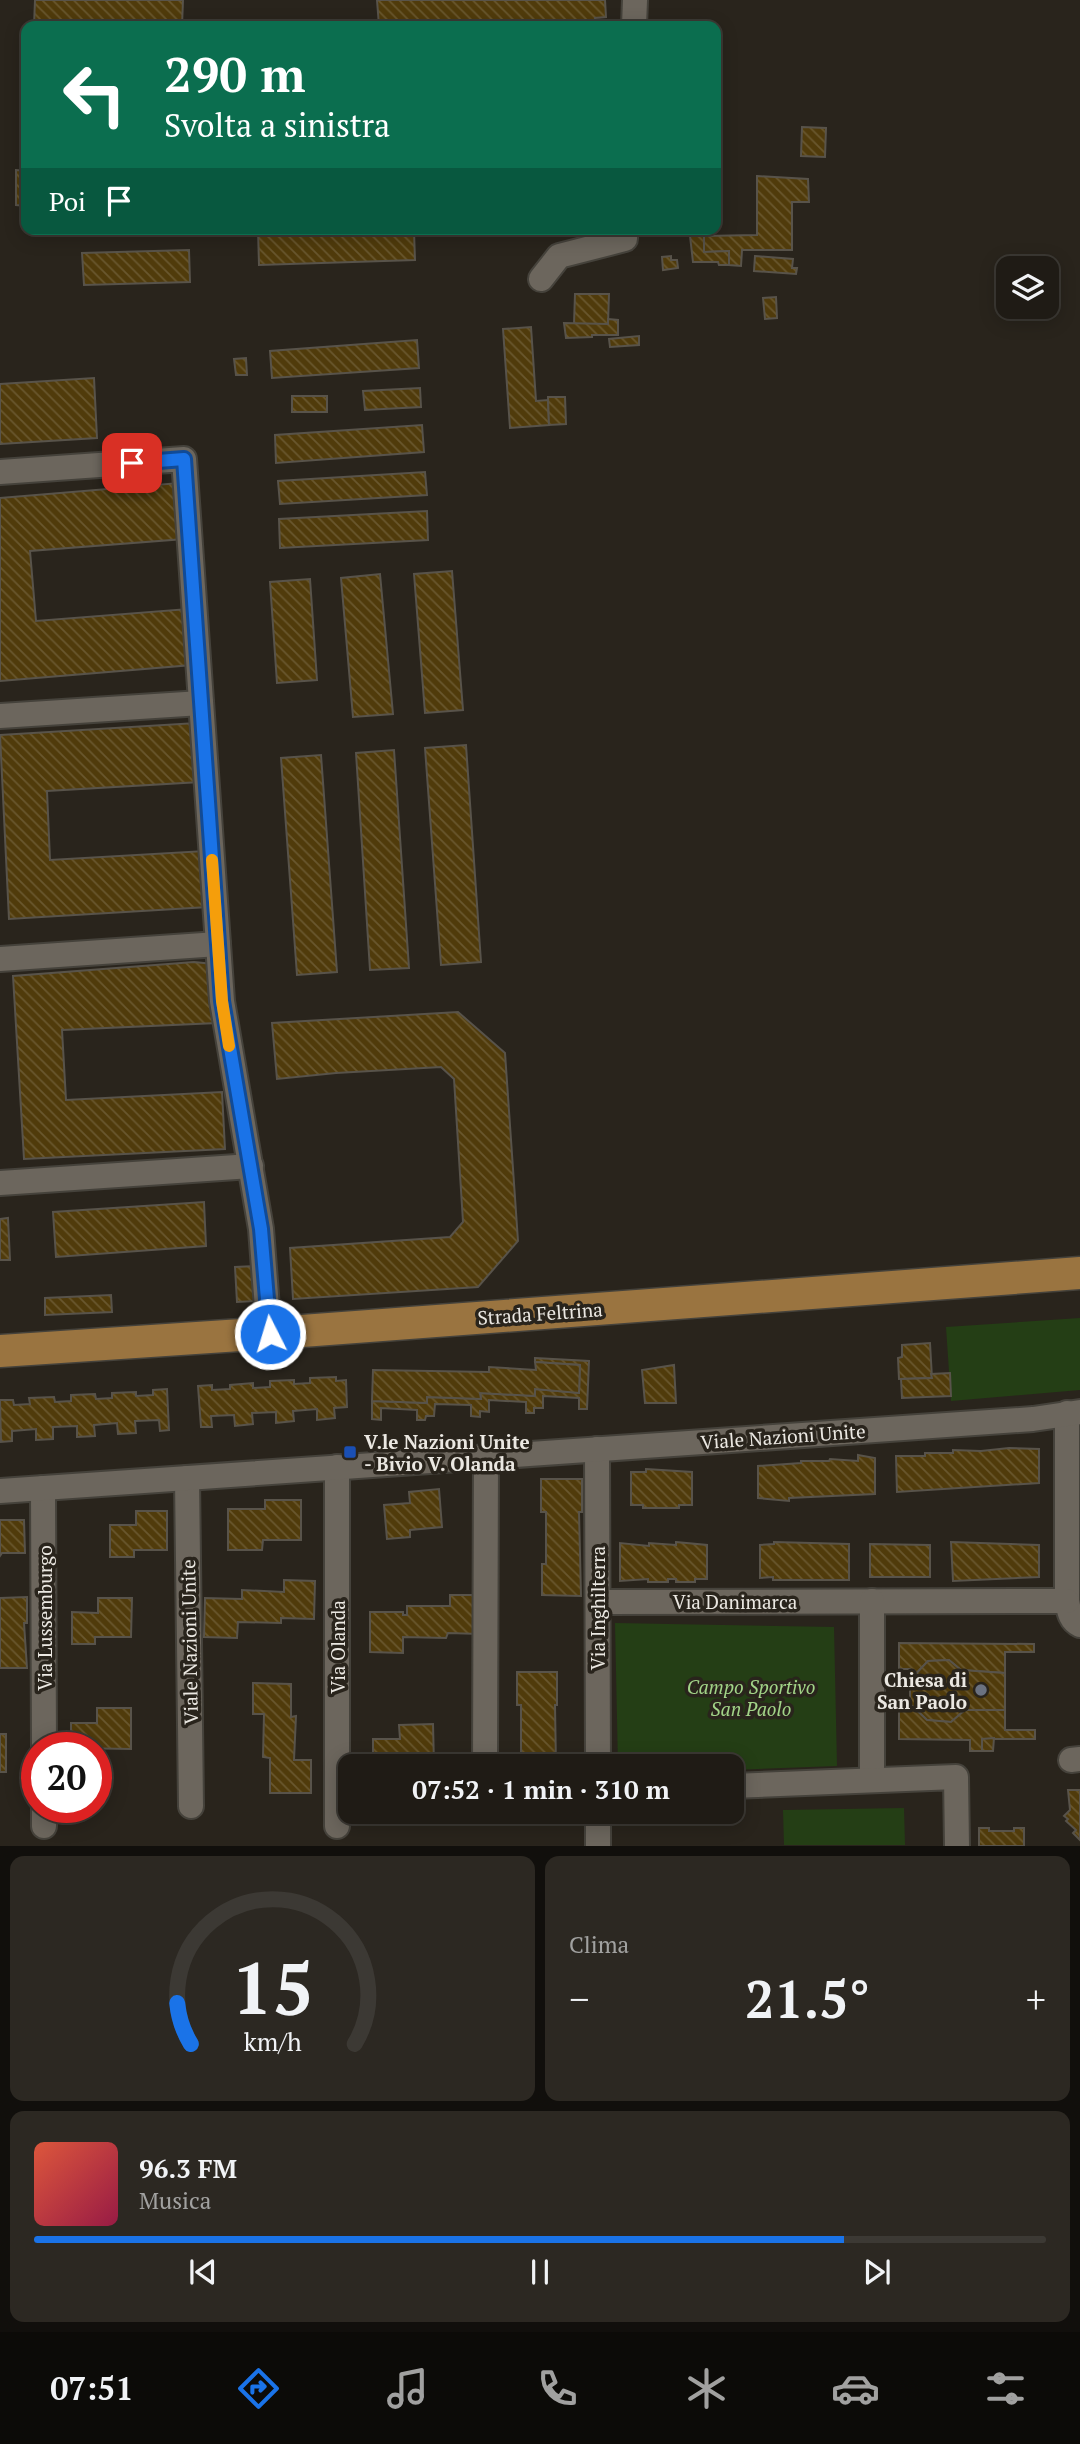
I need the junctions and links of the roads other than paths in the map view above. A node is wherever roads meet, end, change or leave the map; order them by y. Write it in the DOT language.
graph roads {
  1 [pos="635,0"];
  2 [pos="634,21"];
  3 [pos="625,235"];
  4 [pos="541,279"];
  5 [pos="0,472"];
  6 [pos="201,703"];
  7 [pos="0,716"];
  8 [pos="218,944"];
  9 [pos="0,959"];
  10 [pos="251,1166"];
  11 [pos="0,1183"];
  12 [pos="1080,1273"];
  13 [pos="270,1334"];
  14 [pos="0,1351"];
  15 [pos="1073,1412"];
  16 [pos="597,1449"];
  17 [pos="486,1457"];
  18 [pos="337,1467"];
  19 [pos="187,1478"];
  20 [pos="43,1488"];
  21 [pos="0,1491"];
  22 [pos="597,1598"];
  23 [pos="872,1601"];
  24 [pos="1068,1601"];
  25 [pos="1080,1625"];
  26 [pos="44,1732"];
  27 [pos="485,1754"];
  28 [pos="598,1754"];
  29 [pos="872,1780"];
  30 [pos="744,1785"];
  31 [pos="191,1806"];
  32 [pos="598,1824"];
  33 [pos="337,1826"];
  34 [pos="598,1846"];
  35 [pos="957,1846"];
  1 -- 2 [label="street"];
  3 -- 4 [label="street"];
  5 -- 6 [label="street"];
  6 -- 7 [label="street"];
  6 -- 8 [label="street"];
  8 -- 9 [label="street"];
  8 -- 10 [label="street"];
  10 -- 11 [label="street"];
  10 -- 13 [label="street"];
  12 -- 13 [label="main road, Strada Feltrina"];
  13 -- 14 [label="main road, Strada Feltrina"];
  15 -- 16 [label="street, Viale Nazioni Unite"];
  15 -- 24 [label="street"];
  16 -- 17 [label="street, Viale Nazioni Unite"];
  16 -- 22 [label="street, Via Inghilterra"];
  17 -- 18 [label="street, Viale Nazioni Unite"];
  17 -- 27 [label="street"];
  18 -- 19 [label="street, Viale Nazioni Unite"];
  18 -- 33 [label="street, Via Olanda"];
  19 -- 20 [label="street, Viale Nazioni Unite"];
  19 -- 31 [label="street, Viale Nazioni Unite"];
  20 -- 21 [label="street, Viale Nazioni Unite"];
  20 -- 26 [label="street, Via Lussemburgo"];
  22 -- 23 [label="street, Via Danimarca"];
  22 -- 28 [label="street, Via Inghilterra"];
  23 -- 24 [label="street, Via Danimarca"];
  23 -- 29 [label="street"];
  24 -- 25 [label="street"];
  29 -- 30 [label="street"];
  29 -- 35 [label="street"];
  32 -- 34 [label="street"];
}
